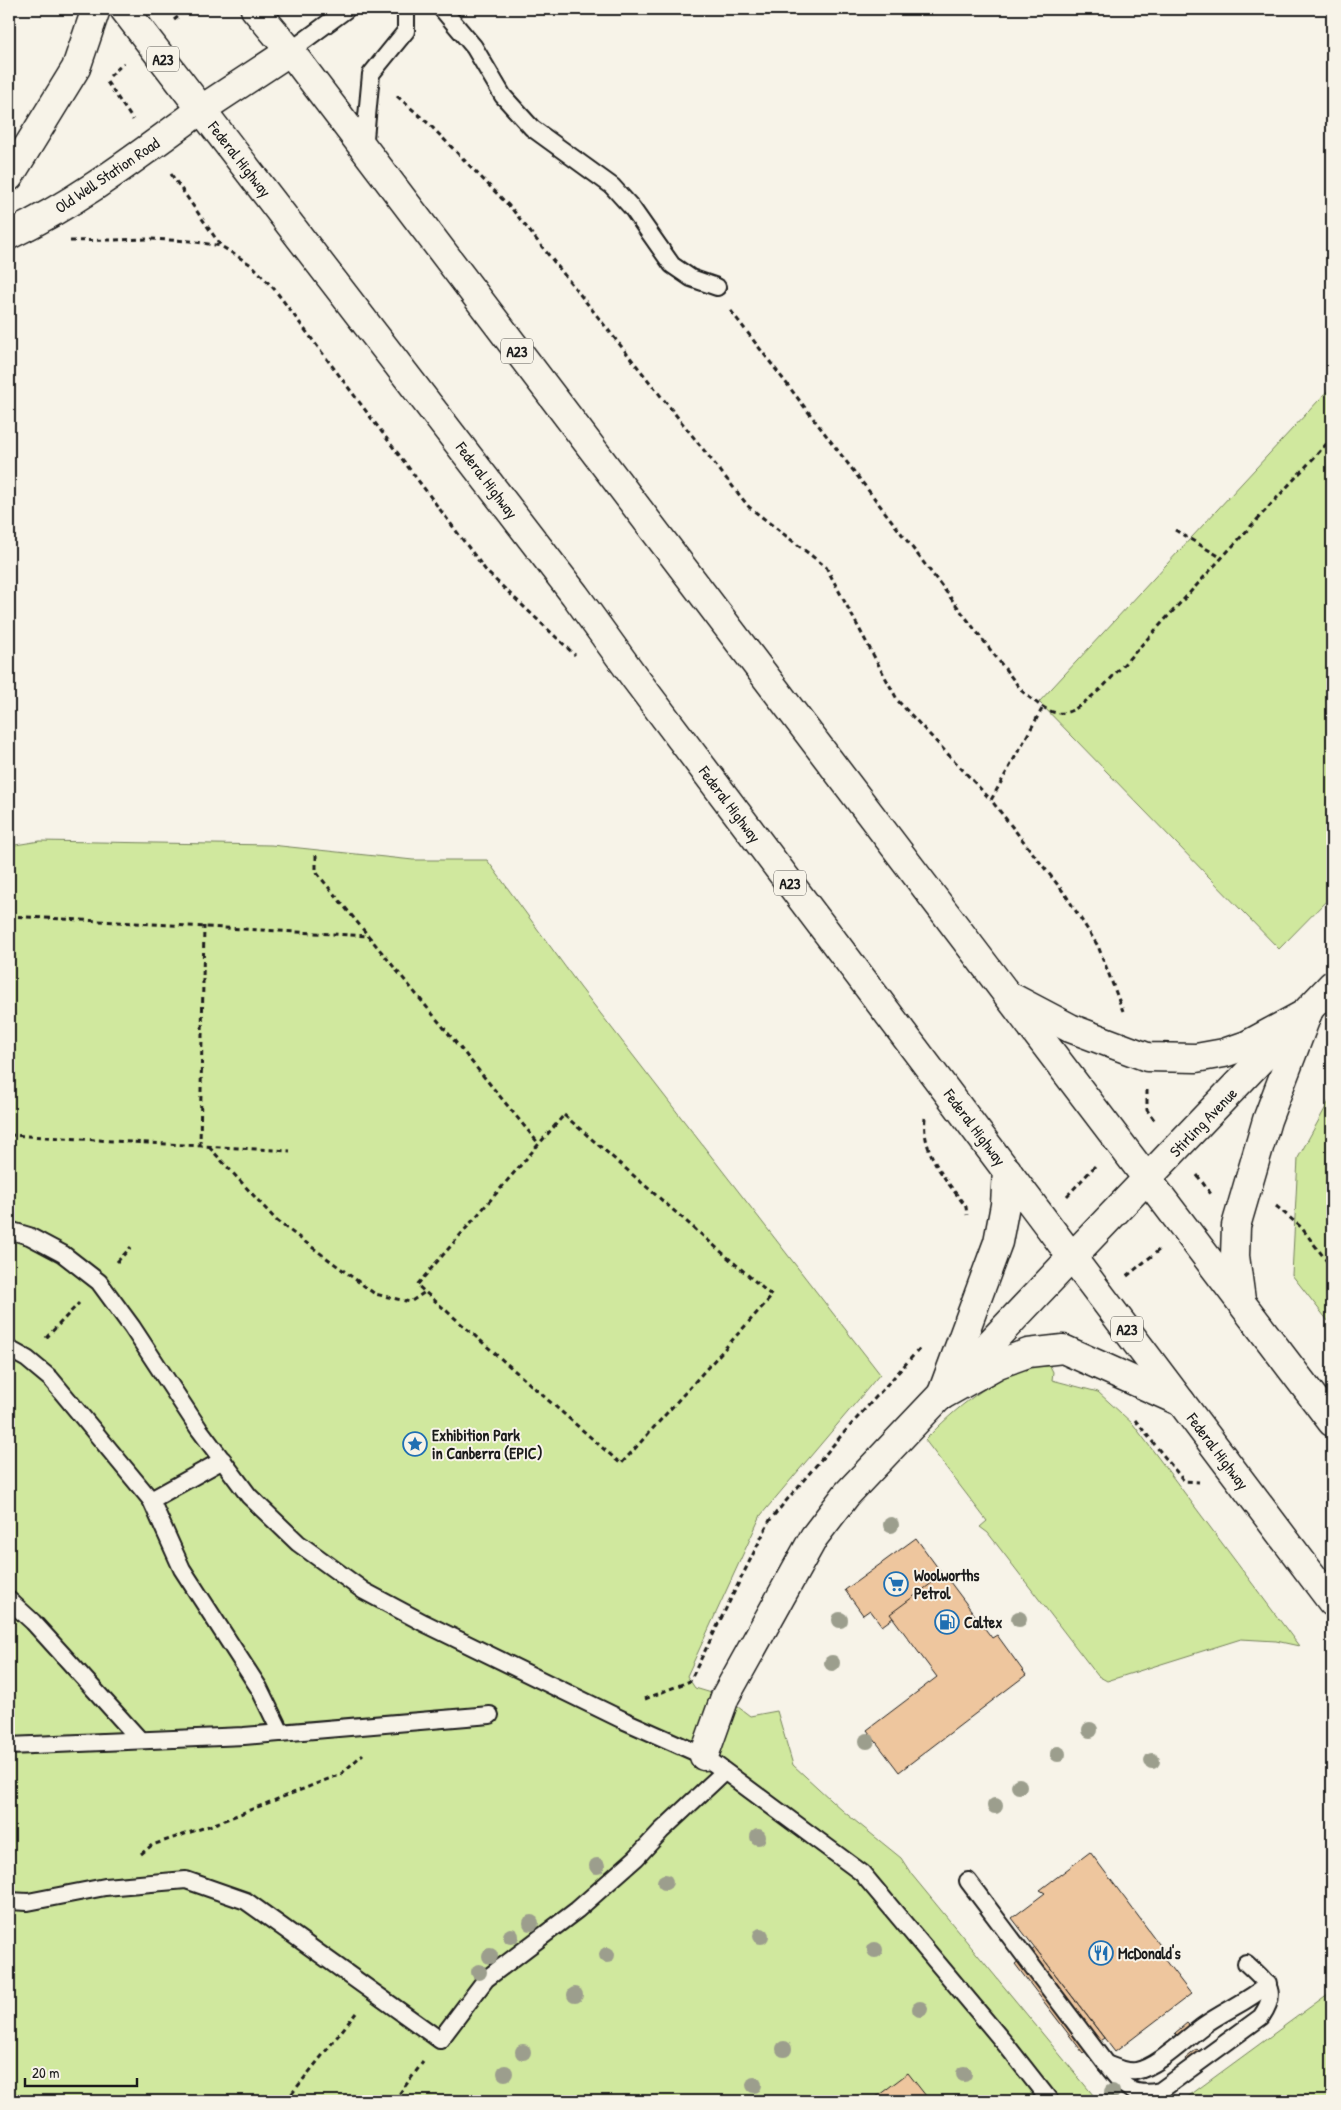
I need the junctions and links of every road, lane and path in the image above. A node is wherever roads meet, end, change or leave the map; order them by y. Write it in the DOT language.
graph roads {
  1 [pos="96,9"];
  2 [pos="124,9"];
  3 [pos="255,9"];
  4 [pos="347,9"];
  5 [pos="406,9"];
  6 [pos="442,9"];
  7 [pos="290,51"];
  8 [pos="202,110"];
  9 [pos="429,124"];
  10 [pos="364,149"];
  11 [pos="9,177"];
  12 [pos="9,235"];
  13 [pos="67,241"];
  14 [pos="717,287"];
  15 [pos="1332,438"];
  16 [pos="1174,530"];
  17 [pos="1222,558"];
  18 [pos="578,658"];
  19 [pos="1042,709"];
  20 [pos="991,800"];
  21 [pos="316,854"];
  22 [pos="9,916"];
  23 [pos="204,926"];
  24 [pos="369,936"];
  25 [pos="1332,985"];
  26 [pos="1006,994"];
  27 [pos="1308,1012"];
  28 [pos="1127,1015"];
  29 [pos="931,1069"];
  30 [pos="1147,1110"];
  31 [pos="9,1135"];
  32 [pos="1118,1141"];
  33 [pos="539,1144"];
  34 [pos="200,1146"];
  35 [pos="208,1146"];
  36 [pos="290,1151"];
  37 [pos="1007,1170"];
  38 [pos="1147,1180"];
  39 [pos="1246,1192"];
  40 [pos="968,1216"];
  41 [pos="1044,1220"];
  42 [pos="1185,1228"];
  43 [pos="9,1230"];
  44 [pos="1072,1257"];
  45 [pos="1332,1268"];
  46 [pos="425,1292"];
  47 [pos="1102,1296"];
  48 [pos="1242,1303"];
  49 [pos="9,1348"];
  50 [pos="940,1396"];
  51 [pos="1181,1402"];
  52 [pos="1130,1414"];
  53 [pos="1332,1422"];
  54 [pos="223,1460"];
  55 [pos="1243,1484"];
  56 [pos="151,1500"];
  57 [pos="9,1600"];
  58 [pos="1332,1602"];
  59 [pos="490,1715"];
  60 [pos="400,1723"];
  61 [pos="281,1733"];
  62 [pos="140,1740"];
  63 [pos="9,1746"];
  64 [pos="714,1764"];
  65 [pos="968,1881"];
  66 [pos="125,1885"];
  67 [pos="9,1901"];
  68 [pos="1246,1963"];
  69 [pos="1268,1984"];
  70 [pos="372,1993"];
  71 [pos="440,2040"];
  72 [pos="1106,2064"];
  73 [pos="286,2101"];
  74 [pos="394,2101"];
  75 [pos="1050,2101"];
  1 -- 11 [label="main road"];
  2 -- 8 [label="main road, Federal Highway / A23"];
  3 -- 7 [label="main road, A23"];
  4 -- 7 [label="lane"];
  5 -- 10 [label="lane"];
  6 -- 14 [label="lane"];
  7 -- 8 [label="main road, Old Well Station Road"];
  7 -- 10 [label="main road, A23"];
  8 -- 12 [label="main road, Old Well Station Road"];
  8 -- 29 [label="main road, Federal Highway / A23"];
  9 -- 20 [label="path"];
  10 -- 26 [label="main road, A23"];
  13 -- 18 [label="path"];
  14 -- 19 [label="path"];
  15 -- 17 [label="path"];
  16 -- 17 [label="path"];
  17 -- 19 [label="path"];
  19 -- 20 [label="path"];
  20 -- 28 [label="path"];
  21 -- 24 [label="path"];
  22 -- 23 [label="path"];
  23 -- 24 [label="path"];
  23 -- 34 [label="path"];
  24 -- 33 [label="path"];
  25 -- 27 [label="main road, Stirling Avenue"];
  26 -- 27 [label="main road"];
  26 -- 32 [label="main road, A23"];
  27 -- 38 [label="main road, Stirling Avenue"];
  27 -- 39 [label="main road"];
  29 -- 37 [label="main road, Federal Highway / A23"];
  29 -- 40 [label="path"];
  30 -- 32 [label="path"];
  31 -- 34 [label="path"];
  32 -- 38 [label="main road, A23"];
  32 -- 41 [label="path"];
  33 -- 46 [label="path"];
  33 -- 46 [label="path"];
  34 -- 35 [label="path"];
  35 -- 36 [label="path"];
  35 -- 46 [label="path"];
  37 -- 41 [label="main road, Federal Highway / A23"];
  37 -- 50 [label="main road"];
  38 -- 42 [label="main road, A23"];
  38 -- 44 [label="main road, Stirling Avenue"];
  39 -- 45 [label="path"];
  39 -- 48 [label="main road"];
  41 -- 44 [label="main road, Federal Highway / A23"];
  42 -- 47 [label="path"];
  42 -- 48 [label="main road, A23"];
  43 -- 54 [label="lane"];
  44 -- 47 [label="main road, Federal Highway / A23"];
  44 -- 50 [label="main road, Stirling Avenue"];
  47 -- 51 [label="main road, Federal Highway / A23"];
  48 -- 53 [label="main road, A23"];
  49 -- 56 [label="lane"];
  50 -- 51 [label="main road"];
  50 -- 64 [label="main road, Stirling Avenue"];
  51 -- 55 [label="main road, Federal Highway / A23"];
  52 -- 55 [label="path"];
  54 -- 56 [label="lane"];
  54 -- 64 [label="lane"];
  55 -- 58 [label="main road, Federal Highway / A23"];
  56 -- 61 [label="lane"];
  57 -- 62 [label="lane"];
  59 -- 60 [label="lane"];
  60 -- 61 [label="lane"];
  60 -- 66 [label="path"];
  61 -- 62 [label="lane"];
  62 -- 63 [label="lane"];
  64 -- 71 [label="lane"];
  64 -- 75 [label="lane"];
  65 -- 72 [label="lane"];
  66 -- 67 [label="lane"];
  66 -- 70 [label="lane"];
  68 -- 69 [label="lane"];
  69 -- 72 [label="lane"];
  69 -- 72 [label="lane"];
  70 -- 71 [label="lane"];
  70 -- 73 [label="path"];
  71 -- 74 [label="path"];
}
